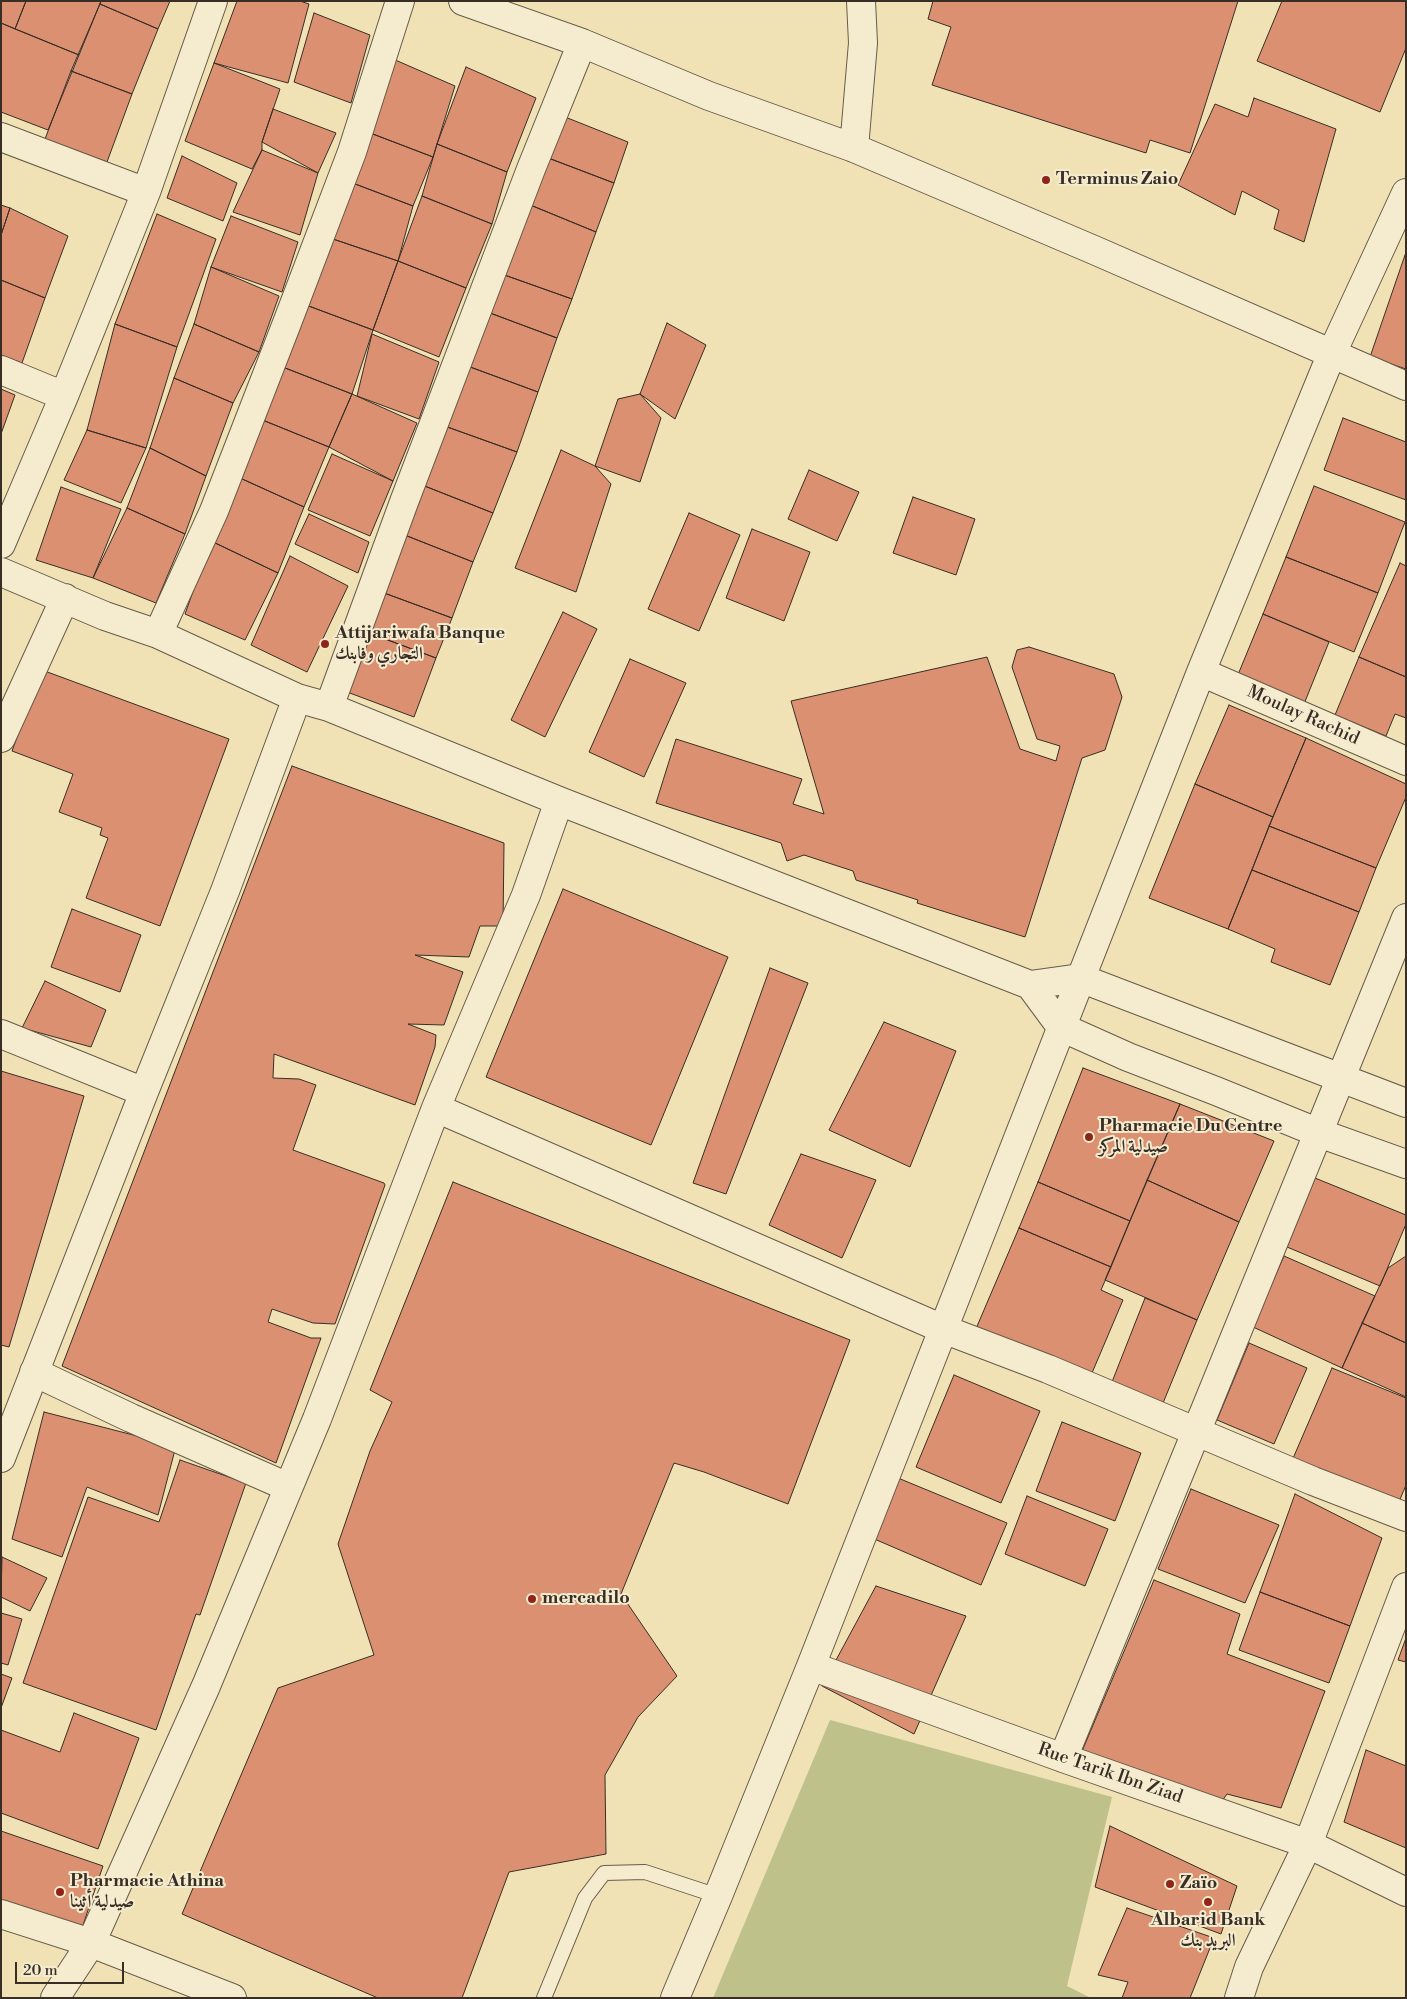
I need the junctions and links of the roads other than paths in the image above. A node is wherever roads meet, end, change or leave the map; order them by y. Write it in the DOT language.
graph roads {
  1 [pos="212,1"];
  2 [pos="400,1"];
  3 [pos="463,1"];
  4 [pos="861,1"];
  5 [pos="582,43"];
  6 [pos="1,137"];
  7 [pos="854,148"];
  8 [pos="146,192"];
  9 [pos="1406,193"];
  10 [pos="1332,353"];
  11 [pos="1,370"];
  12 [pos="1406,386"];
  13 [pos="64,396"];
  14 [pos="1,544"];
  15 [pos="1,572"];
  16 [pos="64,598"];
  17 [pos="158,634"];
  18 [pos="1201,672"];
  19 [pos="297,698"];
  20 [pos="329,707"];
  21 [pos="1,738"];
  22 [pos="1406,761"];
  23 [pos="558,801"];
  24 [pos="1406,918"];
  25 [pos="1080,978"];
  26 [pos="1030,985"];
  27 [pos="1061,1027"];
  28 [pos="1,1034"];
  29 [pos="1342,1078"];
  30 [pos="144,1092"];
  31 [pos="1406,1103"];
  32 [pos="436,1108"];
  33 [pos="1319,1133"];
  34 [pos="1406,1164"];
  35 [pos="943,1329"];
  36 [pos="34,1372"];
  37 [pos="1197,1432"];
  38 [pos="1,1458"];
  39 [pos="288,1487"];
  40 [pos="1406,1517"];
  41 [pos="1406,1586"];
  42 [pos="810,1666"];
  43 [pos="1063,1758"];
  44 [pos="1308,1844"];
  45 [pos="1406,1892"];
  46 [pos="718,1896"];
  47 [pos="1,1914"];
  48 [pos="91,1943"];
  49 [pos="55,1998"];
  50 [pos="232,1998"];
  51 [pos="544,1998"];
  52 [pos="675,1998"];
  53 [pos="1239,1998"];
  1 -- 8 [label="street"];
  2 -- 17 [label="street"];
  3 -- 5 [label="street"];
  4 -- 7 [label="street"];
  5 -- 7 [label="street"];
  5 -- 20 [label="street"];
  6 -- 8 [label="street"];
  7 -- 10 [label="street"];
  8 -- 13 [label="street"];
  9 -- 10 [label="street"];
  10 -- 12 [label="street"];
  10 -- 18 [label="street"];
  11 -- 13 [label="street"];
  13 -- 14 [label="street"];
  15 -- 16 [label="street"];
  16 -- 17 [label="street"];
  16 -- 21 [label="street"];
  17 -- 19 [label="street"];
  18 -- 22 [label="street, Moulay Rachid"];
  18 -- 25 [label="street"];
  19 -- 20 [label="street"];
  19 -- 30 [label="street"];
  20 -- 23 [label="street"];
  23 -- 26 [label="street"];
  23 -- 32 [label="street"];
  24 -- 29 [label="street"];
  25 -- 26 [label="street"];
  25 -- 27 [label="street"];
  25 -- 29 [label="street"];
  26 -- 27 [label="street"];
  27 -- 33 [label="street"];
  27 -- 35 [label="street"];
  28 -- 30 [label="street"];
  29 -- 31 [label="street"];
  29 -- 33 [label="street"];
  30 -- 36 [label="street"];
  32 -- 35 [label="street"];
  32 -- 39 [label="street"];
  33 -- 34 [label="street"];
  33 -- 37 [label="street"];
  35 -- 37 [label="street"];
  35 -- 42 [label="street"];
  36 -- 38 [label="street"];
  36 -- 39 [label="street"];
  37 -- 40 [label="street"];
  37 -- 43 [label="street"];
  39 -- 48 [label="street"];
  41 -- 44 [label="street"];
  42 -- 43 [label="street, Rue Tarik Ibn Ziad"];
  42 -- 46 [label="street"];
  43 -- 44 [label="street, Rue Tarik Ibn Ziad"];
  44 -- 45 [label="street, Rue Tarik Ibn Ziad"];
  44 -- 53 [label="street"];
  46 -- 51 [label="lane"];
  46 -- 52 [label="street"];
  47 -- 48 [label="street"];
  48 -- 49 [label="street"];
  48 -- 50 [label="street"];
}
